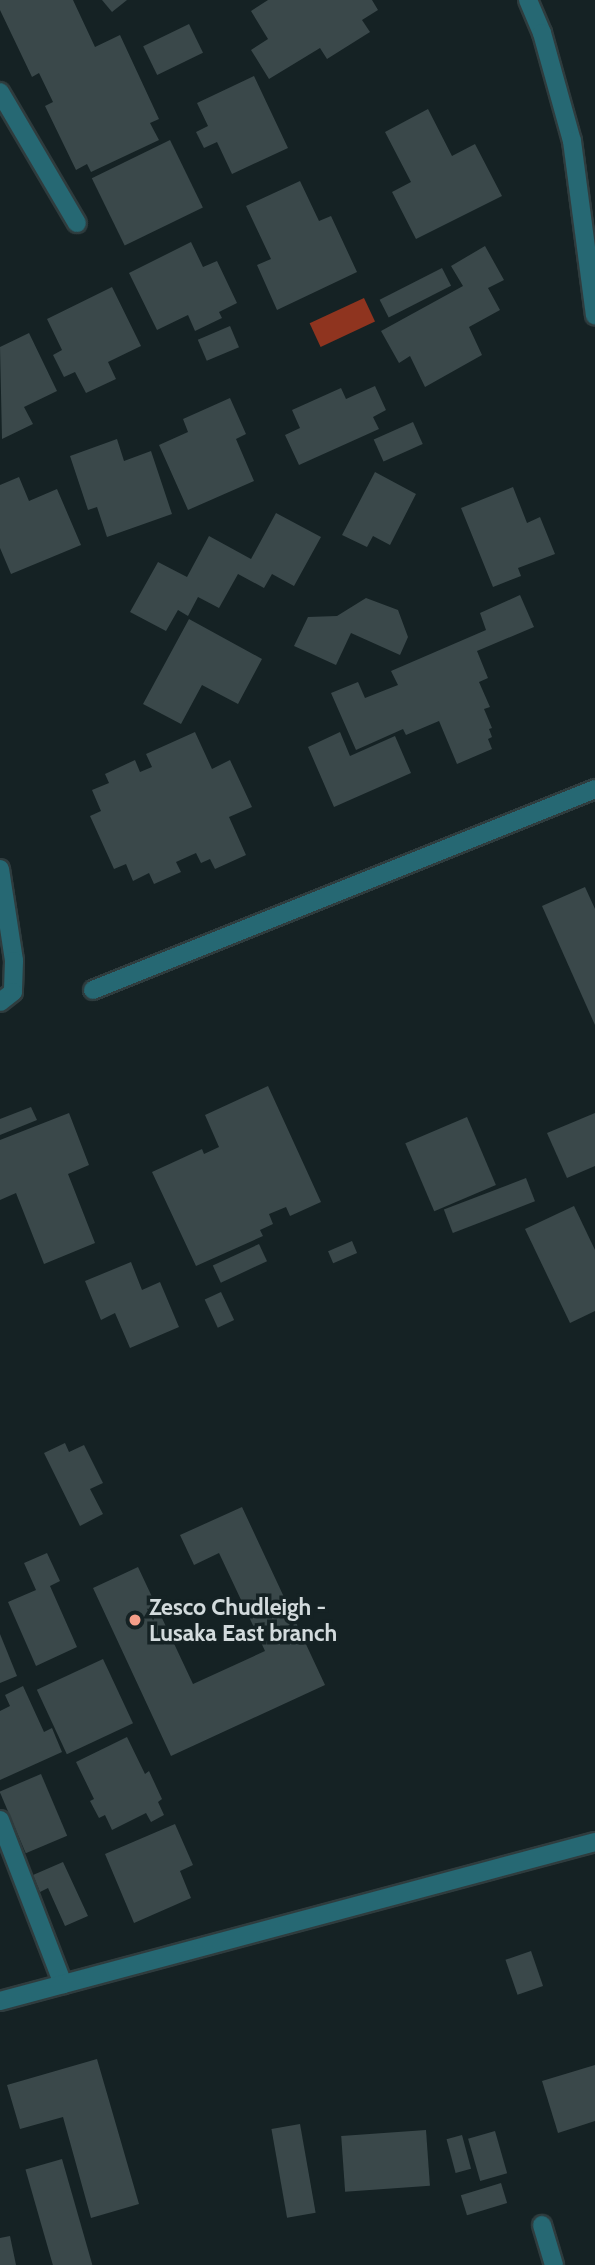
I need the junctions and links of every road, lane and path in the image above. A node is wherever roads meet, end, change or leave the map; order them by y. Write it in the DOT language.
graph roads {
  1 [pos="528,0"];
  2 [pos="0,92"];
  3 [pos="77,223"];
  4 [pos="595,315"];
  5 [pos="595,789"];
  6 [pos="0,869"];
  7 [pos="93,990"];
  8 [pos="0,1002"];
  9 [pos="0,1820"];
  10 [pos="595,1842"];
  11 [pos="63,1984"];
  12 [pos="0,2001"];
  13 [pos="541,2225"];
  14 [pos="554,2265"];
  1 -- 4 [label="street"];
  2 -- 3 [label="street"];
  5 -- 7 [label="street"];
  6 -- 8 [label="street"];
  9 -- 11 [label="street"];
  10 -- 11 [label="street"];
  11 -- 12 [label="street"];
  13 -- 14 [label="street"];
}
